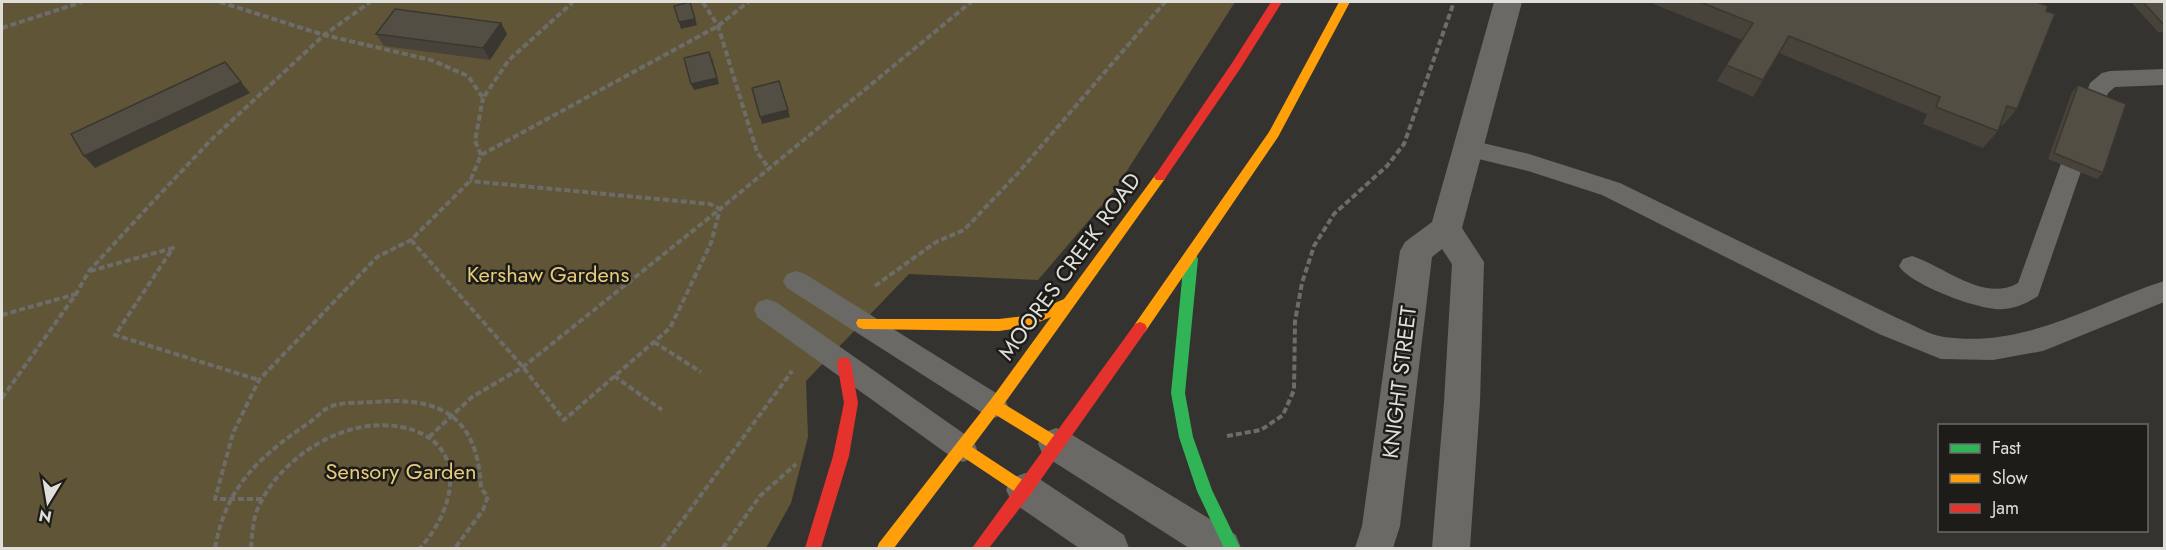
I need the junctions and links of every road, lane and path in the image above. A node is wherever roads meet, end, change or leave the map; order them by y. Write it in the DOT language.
graph roads {
  1 [pos="82,2"];
  2 [pos="220,2"];
  3 [pos="370,2"];
  4 [pos="573,2"];
  5 [pos="703,2"];
  6 [pos="748,2"];
  7 [pos="971,2"];
  8 [pos="1166,2"];
  9 [pos="1276,2"];
  10 [pos="1344,2"];
  11 [pos="1454,2"];
  12 [pos="1508,2"];
  13 [pos="718,26"];
  14 [pos="2,28"];
  15 [pos="324,36"];
  16 [pos="2164,77"];
  17 [pos="483,98"];
  18 [pos="1466,148"];
  19 [pos="481,155"];
  20 [pos="768,167"];
  21 [pos="470,181"];
  22 [pos="720,209"];
  23 [pos="1446,228"];
  24 [pos="411,240"];
  25 [pos="1191,257"];
  26 [pos="1911,266"];
  27 [pos="89,271"];
  28 [pos="796,281"];
  29 [pos="869,291"];
  30 [pos="2164,291"];
  31 [pos="76,294"];
  32 [pos="1070,302"];
  33 [pos="767,310"];
  34 [pos="2,315"];
  35 [pos="863,323"];
  36 [pos="654,342"];
  37 [pos="844,363"];
  38 [pos="523,367"];
  39 [pos="701,372"];
  40 [pos="789,374"];
  41 [pos="614,376"];
  42 [pos="259,380"];
  43 [pos="2,398"];
  44 [pos="994,406"];
  45 [pos="662,410"];
  46 [pos="450,414"];
  47 [pos="1225,436"];
  48 [pos="429,437"];
  49 [pos="1056,444"];
  50 [pos="963,449"];
  51 [pos="805,459"];
  52 [pos="1025,490"];
  53 [pos="230,499"];
  54 [pos="262,499"];
  55 [pos="215,549"];
  56 [pos="251,549"];
  57 [pos="420,549"];
  58 [pos="455,549"];
  59 [pos="662,549"];
  60 [pos="723,549"];
  61 [pos="813,549"];
  62 [pos="885,549"];
  63 [pos="980,549"];
  64 [pos="1110,549"];
  65 [pos="1222,549"];
  66 [pos="1232,549"];
  67 [pos="1374,549"];
  68 [pos="1451,549"];
  1 -- 14 [label="path"];
  2 -- 15 [label="path"];
  3 -- 15 [label="path"];
  4 -- 17 [label="path"];
  5 -- 13 [label="path"];
  6 -- 13 [label="path"];
  7 -- 20 [label="path"];
  8 -- 29 [label="path"];
  9 -- 32 [label="highway, MOORES CREEK ROAD"];
  10 -- 25 [label="highway"];
  11 -- 47 [label="path"];
  12 -- 18 [label="street"];
  13 -- 19 [label="path"];
  13 -- 20 [label="path"];
  15 -- 17 [label="path"];
  15 -- 27 [label="path"];
  16 -- 26 [label="lane"];
  17 -- 19 [label="path"];
  18 -- 23 [label="street"];
  18 -- 30 [label="lane"];
  19 -- 21 [label="path"];
  20 -- 22 [label="path"];
  21 -- 22 [label="path"];
  21 -- 24 [label="path"];
  22 -- 36 [label="path"];
  22 -- 38 [label="path"];
  23 -- 67 [label="street, KNIGHT STREET"];
  23 -- 68 [label="street"];
  24 -- 38 [label="path"];
  24 -- 42 [label="path"];
  25 -- 49 [label="highway"];
  25 -- 66 [label="highway"];
  27 -- 31 [label="path"];
  27 -- 42 [label="path"];
  28 -- 35 [label="lane"];
  31 -- 34 [label="path"];
  31 -- 43 [label="path"];
  32 -- 35 [label="highway"];
  32 -- 44 [label="highway, MOORES CREEK ROAD"];
  33 -- 37 [label="lane"];
  35 -- 44 [label="lane"];
  36 -- 39 [label="path"];
  36 -- 41 [label="path"];
  37 -- 50 [label="lane"];
  37 -- 61 [label="highway"];
  38 -- 41 [label="path"];
  38 -- 46 [label="path"];
  40 -- 59 [label="path"];
  41 -- 45 [label="path"];
  42 -- 53 [label="path"];
  44 -- 49 [label="highway"];
  44 -- 50 [label="highway, MOORES CREEK ROAD"];
  46 -- 48 [label="path"];
  46 -- 53 [label="path"];
  46 -- 58 [label="path"];
  48 -- 54 [label="path"];
  48 -- 57 [label="path"];
  49 -- 52 [label="highway"];
  49 -- 65 [label="street"];
  50 -- 52 [label="highway"];
  50 -- 62 [label="highway, MOORES CREEK ROAD"];
  51 -- 60 [label="path"];
  52 -- 63 [label="highway"];
  52 -- 64 [label="street"];
  53 -- 54 [label="path"];
  53 -- 55 [label="path"];
  54 -- 56 [label="path"];
}
